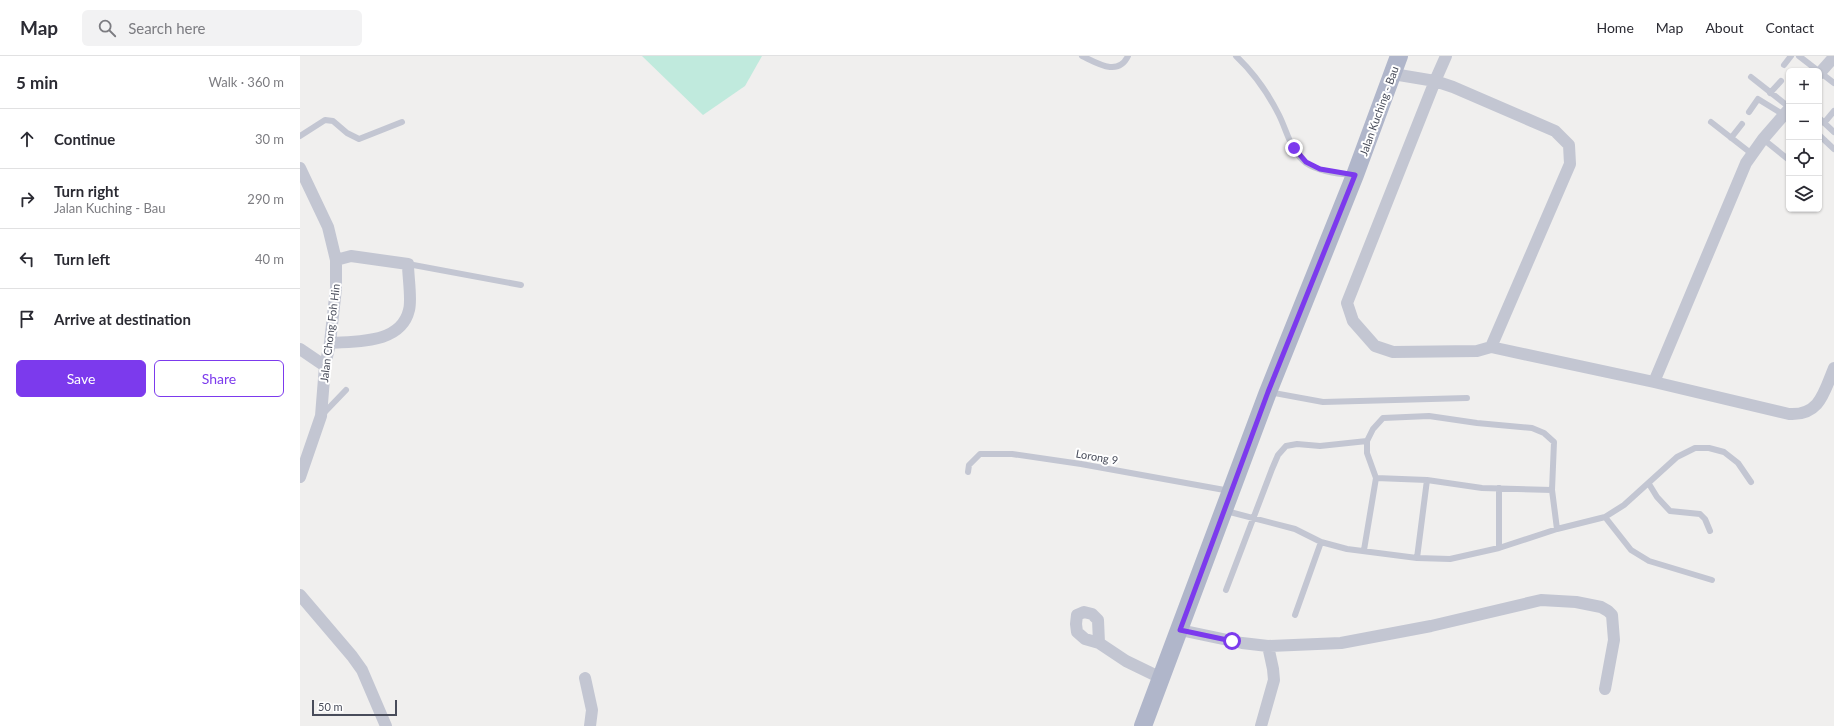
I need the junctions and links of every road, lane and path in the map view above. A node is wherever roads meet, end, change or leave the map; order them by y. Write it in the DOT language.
graph roads {
  1 [pos="1082,56"];
  2 [pos="1128,56"];
  3 [pos="1236,56"];
  4 [pos="1399,56"];
  5 [pos="1446,56"];
  6 [pos="1791,56"];
  7 [pos="1799,56"];
  8 [pos="1831,60"];
  9 [pos="1784,65"];
  10 [pos="1814,68"];
  11 [pos="1822,71"];
  12 [pos="1393,74"];
  13 [pos="1822,74"];
  14 [pos="1751,77"];
  15 [pos="1435,81"];
  16 [pos="1781,81"];
  17 [pos="1834,83"];
  18 [pos="1770,93"];
  19 [pos="1786,109"];
  20 [pos="1786,110"];
  21 [pos="1786,111"];
  22 [pos="1834,111"];
  23 [pos="1749,112"];
  24 [pos="402,122"];
  25 [pos="1711,122"];
  26 [pos="1824,123"];
  27 [pos="1742,124"];
  28 [pos="1834,132"];
  29 [pos="300,136"];
  30 [pos="1731,138"];
  31 [pos="1822,138"];
  32 [pos="1763,139"];
  33 [pos="1834,149"];
  34 [pos="1752,154"];
  35 [pos="1786,158"];
  36 [pos="300,168"];
  37 [pos="1355,175"];
  38 [pos="336,260"];
  39 [pos="408,264"];
  40 [pos="521,285"];
  41 [pos="330,343"];
  42 [pos="1491,347"];
  43 [pos="300,349"];
  44 [pos="324,366"];
  45 [pos="1834,368"];
  46 [pos="1654,382"];
  47 [pos="346,390"];
  48 [pos="1268,392"];
  49 [pos="1467,398"];
  50 [pos="321,416"];
  51 [pos="1367,441"];
  52 [pos="968,472"];
  53 [pos="300,477"];
  54 [pos="1376,478"];
  55 [pos="1427,480"];
  56 [pos="1751,482"];
  57 [pos="1649,484"];
  58 [pos="1499,488"];
  59 [pos="1552,490"];
  60 [pos="1232,491"];
  61 [pos="1224,510"];
  62 [pos="1605,517"];
  63 [pos="1253,519"];
  64 [pos="1557,529"];
  65 [pos="1710,531"];
  66 [pos="1321,542"];
  67 [pos="1499,548"];
  68 [pos="1364,550"];
  69 [pos="1417,558"];
  70 [pos="1712,580"];
  71 [pos="1226,590"];
  72 [pos="300,595"];
  73 [pos="1295,615"];
  74 [pos="1180,630"];
  75 [pos="1099,643"];
  76 [pos="1268,646"];
  77 [pos="585,678"];
  78 [pos="1161,678"];
  79 [pos="1605,689"];
  80 [pos="386,726"];
  81 [pos="590,726"];
  82 [pos="1143,726"];
  83 [pos="1261,726"];
  1 -- 2 [label="lane"];
  3 -- 37 [label="lane"];
  4 -- 12 [label="main road, Jalan Kuching - Bau"];
  5 -- 15 [label="street"];
  6 -- 9 [label="lane"];
  7 -- 10 [label="lane"];
  8 -- 11 [label="street"];
  12 -- 15 [label="street"];
  12 -- 37 [label="main road, Jalan Kuching - Bau"];
  13 -- 17 [label="lane"];
  14 -- 18 [label="lane"];
  15 -- 42 [label="street"];
  15 -- 42 [label="street"];
  16 -- 18 [label="lane"];
  18 -- 19 [label="lane"];
  20 -- 23 [label="lane"];
  21 -- 32 [label="street"];
  22 -- 26 [label="lane"];
  24 -- 29 [label="lane"];
  25 -- 30 [label="lane"];
  26 -- 28 [label="lane"];
  27 -- 30 [label="lane"];
  30 -- 34 [label="lane"];
  31 -- 33 [label="lane"];
  32 -- 34 [label="street"];
  32 -- 35 [label="lane"];
  34 -- 46 [label="street"];
  36 -- 38 [label="street, Jalan Chong Foh Hin"];
  37 -- 48 [label="main road, Jalan Kuching - Bau"];
  38 -- 39 [label="street"];
  38 -- 41 [label="street, Jalan Chong Foh Hin"];
  39 -- 40 [label="lane"];
  39 -- 41 [label="street"];
  41 -- 44 [label="street, Jalan Chong Foh Hin"];
  42 -- 46 [label="street"];
  43 -- 44 [label="street"];
  44 -- 50 [label="street, Jalan Chong Foh Hin"];
  45 -- 46 [label="street"];
  47 -- 50 [label="lane"];
  48 -- 49 [label="lane"];
  48 -- 60 [label="main road, Jalan Kuching - Bau"];
  50 -- 53 [label="street, Jalan Chong Foh Hin"];
  51 -- 54 [label="lane"];
  51 -- 59 [label="lane"];
  51 -- 63 [label="lane"];
  52 -- 60 [label="lane, Lorong 9"];
  54 -- 55 [label="lane"];
  54 -- 68 [label="lane"];
  55 -- 58 [label="lane"];
  55 -- 69 [label="lane"];
  56 -- 57 [label="lane"];
  57 -- 62 [label="lane"];
  57 -- 65 [label="lane"];
  58 -- 59 [label="lane"];
  58 -- 67 [label="lane"];
  59 -- 64 [label="lane"];
  60 -- 61 [label="main road, Jalan Kuching - Bau"];
  61 -- 63 [label="lane"];
  61 -- 74 [label="main road, Jalan Kuching - Bau"];
  62 -- 64 [label="lane"];
  62 -- 70 [label="lane"];
  63 -- 66 [label="lane"];
  63 -- 71 [label="lane"];
  64 -- 67 [label="lane"];
  66 -- 68 [label="lane"];
  66 -- 73 [label="lane"];
  67 -- 69 [label="lane"];
  68 -- 69 [label="lane"];
  72 -- 80 [label="street"];
  74 -- 76 [label="street"];
  74 -- 78 [label="main road, Jalan Kuching - Bau"];
  75 -- 78 [label="street"];
  76 -- 79 [label="street"];
  76 -- 83 [label="street"];
  77 -- 81 [label="street"];
  78 -- 82 [label="main road, Jalan Kuching - Bau"];
}
